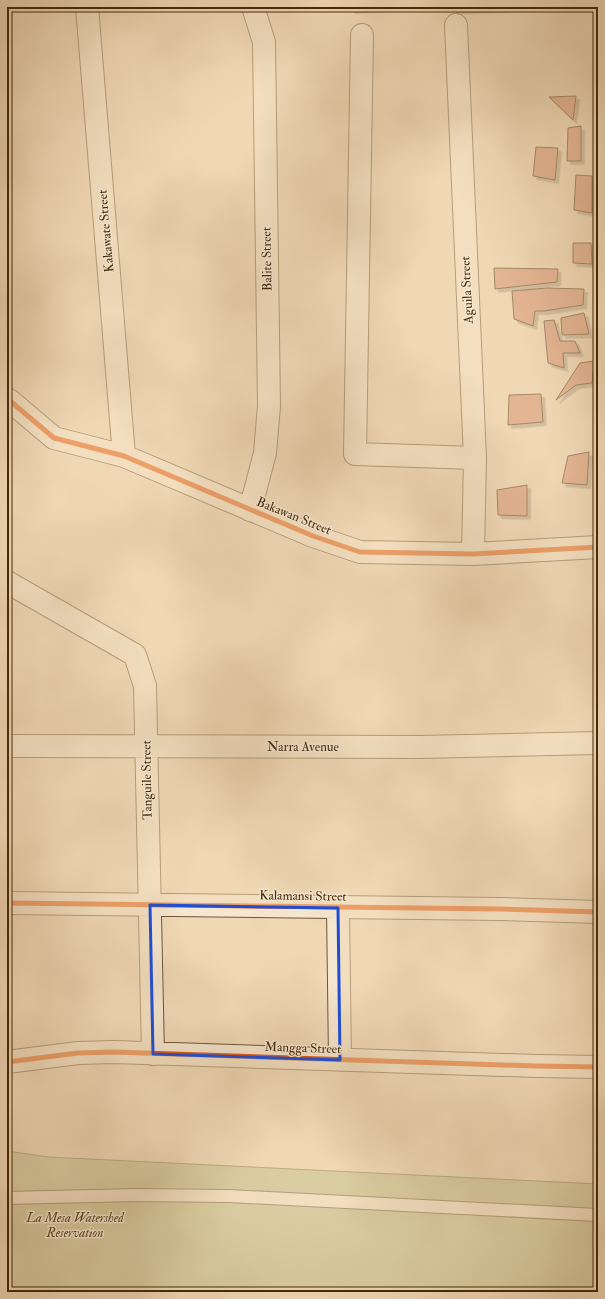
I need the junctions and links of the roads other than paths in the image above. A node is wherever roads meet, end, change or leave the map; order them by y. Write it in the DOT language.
graph roads {
  1 [pos="87,7"];
  2 [pos="253,7"];
  3 [pos="456,25"];
  4 [pos="362,35"];
  5 [pos="7,400"];
  6 [pos="124,456"];
  7 [pos="475,458"];
  8 [pos="250,510"];
  9 [pos="598,547"];
  10 [pos="473,554"];
  11 [pos="7,582"];
  12 [pos="598,743"];
  13 [pos="7,746"];
  14 [pos="146,747"];
  15 [pos="7,903"];
  16 [pos="150,905"];
  17 [pos="338,908"];
  18 [pos="598,912"];
  19 [pos="153,1054"];
  20 [pos="340,1060"];
  21 [pos="7,1062"];
  22 [pos="598,1066"];
  23 [pos="7,1198"];
  24 [pos="598,1215"];
  1 -- 6 [label="street, Kakawate Street"];
  2 -- 8 [label="street, Balite Street"];
  3 -- 7 [label="street, Aguila Street"];
  4 -- 7 [label="street"];
  5 -- 6 [label="street, Bakawan Street"];
  6 -- 8 [label="street, Bakawan Street"];
  7 -- 10 [label="street, Aguila Street"];
  8 -- 10 [label="street, Bakawan Street"];
  9 -- 10 [label="street, Bakawan Street"];
  11 -- 14 [label="street, Tanguile Street"];
  12 -- 14 [label="street, Narra Avenue"];
  13 -- 14 [label="street, Narra Avenue"];
  14 -- 16 [label="street, Tanguile Street"];
  15 -- 16 [label="street, Kalamansi Street"];
  16 -- 17 [label="street, Kalamansi Street"];
  16 -- 19 [label="street, Tanguile Street"];
  17 -- 18 [label="street, Kalamansi Street"];
  17 -- 20 [label="street"];
  19 -- 20 [label="street, Mangga Street"];
  19 -- 21 [label="street, Mangga Street"];
  20 -- 22 [label="street, Mangga Street"];
  23 -- 24 [label="lane"];
}
